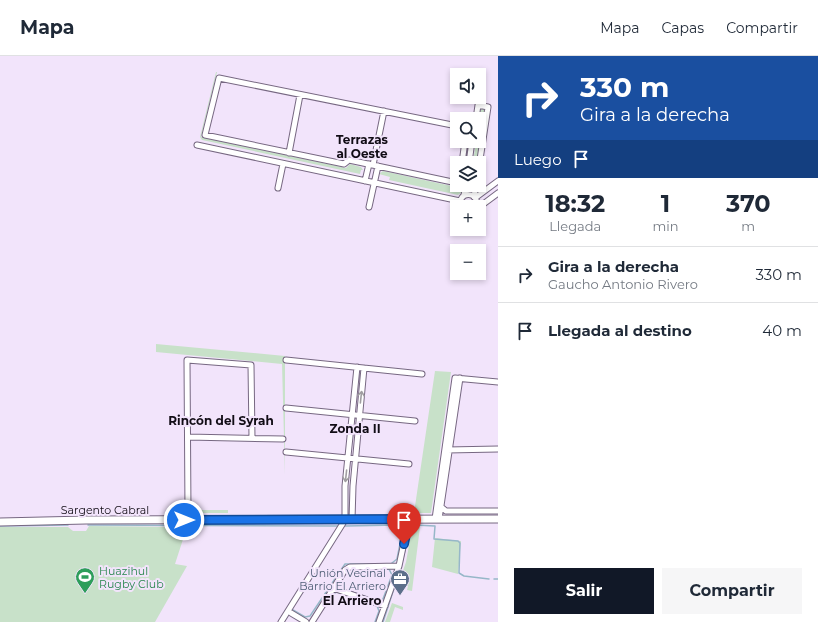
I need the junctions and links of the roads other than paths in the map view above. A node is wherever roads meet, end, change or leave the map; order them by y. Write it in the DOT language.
graph roads {
  1 [pos="300,95"];
  2 [pos="384,111"];
  3 [pos="477,112"];
  4 [pos="486,120"];
  5 [pos="450,125"];
  6 [pos="196,145"];
  7 [pos="289,153"];
  8 [pos="283,164"];
  9 [pos="373,165"];
  10 [pos="366,181"];
  11 [pos="498,181"];
  12 [pos="450,182"];
  13 [pos="374,183"];
  14 [pos="278,188"];
  15 [pos="465,192"];
  16 [pos="475,192"];
  17 [pos="498,193"];
  18 [pos="464,195"];
  19 [pos="475,197"];
  20 [pos="455,200"];
  21 [pos="460,200"];
  22 [pos="476,200"];
  23 [pos="486,202"];
  24 [pos="369,207"];
  25 [pos="286,360"];
  26 [pos="357,367"];
  27 [pos="364,368"];
  28 [pos="422,374"];
  29 [pos="498,382"];
  30 [pos="286,408"];
  31 [pos="352,414"];
  32 [pos="360,415"];
  33 [pos="415,420"];
  34 [pos="188,437"];
  35 [pos="252,438"];
  36 [pos="283,439"];
  37 [pos="447,450"];
  38 [pos="498,450"];
  39 [pos="286,452"];
  40 [pos="348,458"];
  41 [pos="355,458"];
  42 [pos="409,464"];
  43 [pos="441,494"];
  44 [pos="441,507"];
  45 [pos="498,511"];
  46 [pos="409,519"];
  47 [pos="437,519"];
  48 [pos="498,519"];
  49 [pos="189,520"];
  50 [pos="349,520"];
  51 [pos="0,522"];
  52 [pos="399,566"];
  53 [pos="333,588"];
  54 [pos="385,606"];
  55 [pos="291,613"];
  56 [pos="281,622"];
  57 [pos="306,622"];
  58 [pos="312,622"];
  59 [pos="379,622"];
  1 -- 2 [label="street"];
  1 -- 7 [label="street"];
  1 -- 7 [label="street"];
  2 -- 5 [label="street"];
  2 -- 9 [label="street"];
  3 -- 4 [label="street"];
  6 -- 8 [label="street"];
  7 -- 9 [label="street"];
  8 -- 10 [label="street"];
  8 -- 14 [label="street"];
  9 -- 10 [label="street"];
  9 -- 12 [label="street"];
  9 -- 13 [label="street"];
  10 -- 13 [label="street"];
  11 -- 19 [label="street"];
  13 -- 20 [label="street"];
  13 -- 24 [label="street"];
  15 -- 18 [label="street"];
  16 -- 19 [label="street"];
  17 -- 23 [label="street"];
  18 -- 19 [label="street"];
  18 -- 21 [label="street"];
  19 -- 22 [label="street"];
  25 -- 26 [label="street"];
  26 -- 27 [label="street"];
  26 -- 31 [label="street"];
  27 -- 28 [label="street"];
  32 -- 27 [label="street, one-way"];
  29 -- 37 [label="street"];
  30 -- 31 [label="street"];
  31 -- 32 [label="street"];
  31 -- 40 [label="street"];
  32 -- 33 [label="street"];
  32 -- 41 [label="street"];
  34 -- 35 [label="street"];
  34 -- 35 [label="street"];
  34 -- 49 [label="street"];
  35 -- 36 [label="street"];
  37 -- 38 [label="street"];
  37 -- 43 [label="street"];
  39 -- 40 [label="street"];
  40 -- 41 [label="street"];
  40 -- 50 [label="street, one-way"];
  41 -- 42 [label="street"];
  41 -- 50 [label="street"];
  43 -- 44 [label="street"];
  43 -- 47 [label="street"];
  44 -- 45 [label="street"];
  44 -- 47 [label="street"];
  46 -- 47 [label="main road, Sargento Cabral"];
  46 -- 50 [label="main road, Sargento Cabral"];
  46 -- 52 [label="street"];
  47 -- 48 [label="main road, Sargento Cabral"];
  49 -- 50 [label="main road, Sargento Cabral"];
  49 -- 51 [label="main road, Sargento Cabral"];
  50 -- 56 [label="street"];
  52 -- 53 [label="street"];
  52 -- 54 [label="street"];
  53 -- 54 [label="street"];
  53 -- 58 [label="street"];
  54 -- 59 [label="street"];
  55 -- 57 [label="street"];
}
